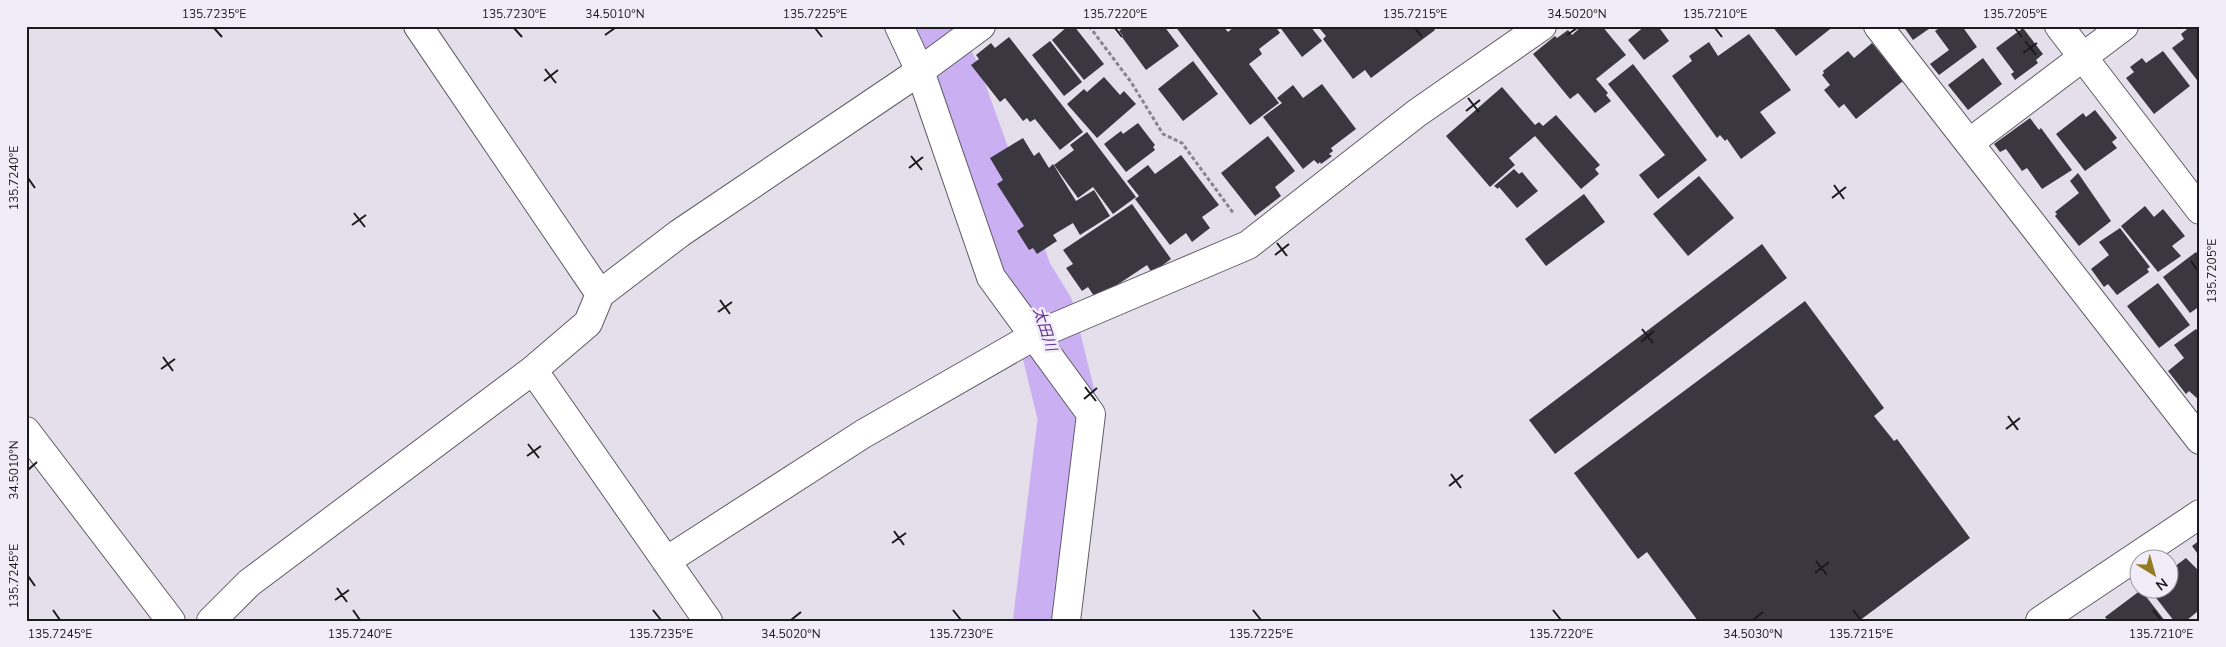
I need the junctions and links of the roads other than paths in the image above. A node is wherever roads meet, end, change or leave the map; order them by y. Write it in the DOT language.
graph roads {
  1 [pos="418,26"];
  2 [pos="899,26"];
  3 [pos="981,26"];
  4 [pos="1542,26"];
  5 [pos="1878,26"];
  6 [pos="2059,26"];
  7 [pos="2124,26"];
  8 [pos="2083,57"];
  9 [pos="920,71"];
  10 [pos="1969,143"];
  11 [pos="2200,210"];
  12 [pos="600,294"];
  13 [pos="1034,336"];
  14 [pos="533,370"];
  15 [pos="26,431"];
  16 [pos="2200,440"];
  17 [pos="2200,514"];
  18 [pos="666,561"];
  19 [pos="172,621"];
  20 [pos="211,621"];
  21 [pos="708,621"];
  22 [pos="1066,621"];
  23 [pos="2040,621"];
  1 -- 12 [label="street"];
  2 -- 9 [label="street"];
  3 -- 9 [label="street"];
  4 -- 13 [label="street"];
  5 -- 10 [label="street"];
  6 -- 8 [label="street"];
  7 -- 8 [label="street"];
  8 -- 10 [label="street"];
  8 -- 11 [label="street"];
  9 -- 12 [label="street"];
  9 -- 13 [label="street"];
  10 -- 16 [label="street"];
  12 -- 14 [label="street"];
  13 -- 18 [label="street"];
  13 -- 22 [label="street"];
  14 -- 18 [label="street"];
  14 -- 20 [label="street"];
  15 -- 19 [label="street"];
  17 -- 23 [label="street"];
  18 -- 21 [label="street"];
}
